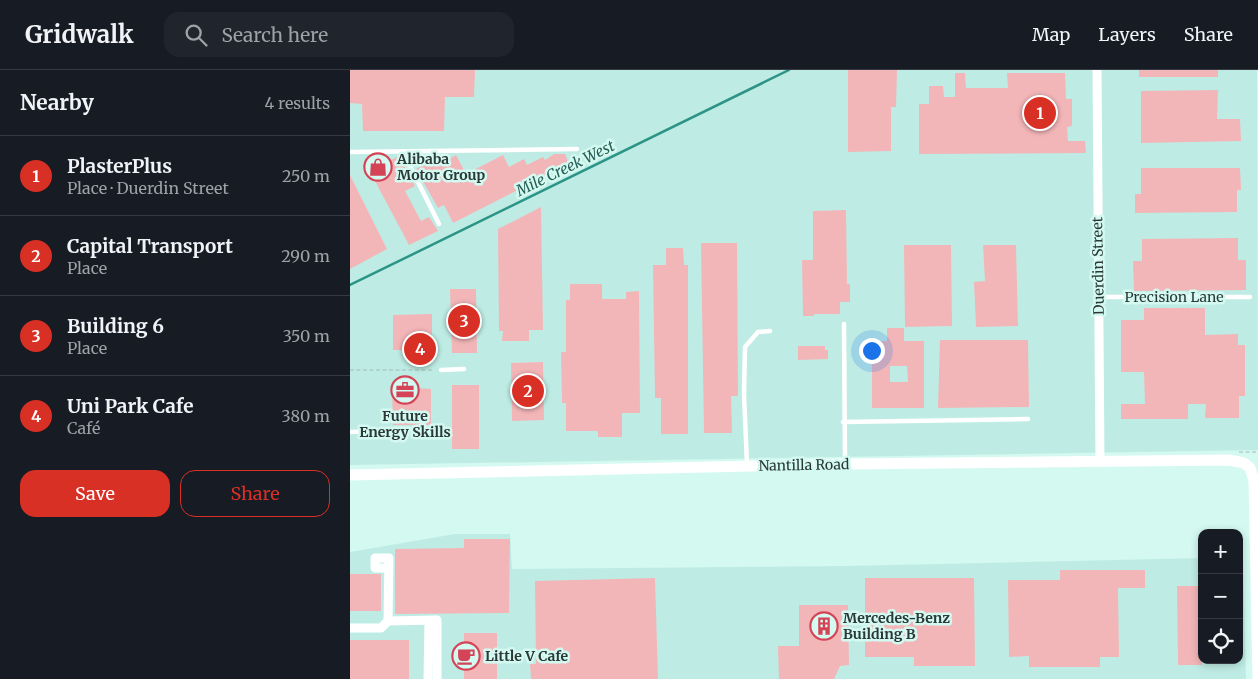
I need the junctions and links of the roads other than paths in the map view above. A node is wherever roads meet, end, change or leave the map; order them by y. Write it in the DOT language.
graph roads {
  1 [pos="1097,70"];
  2 [pos="577,149"];
  3 [pos="350,152"];
  4 [pos="403,152"];
  5 [pos="440,224"];
  6 [pos="1250,296"];
  7 [pos="1099,297"];
  8 [pos="844,324"];
  9 [pos="770,331"];
  10 [pos="464,369"];
  11 [pos="441,370"];
  12 [pos="1028,419"];
  13 [pos="843,422"];
  14 [pos="382,431"];
  15 [pos="350,432"];
  16 [pos="1100,462"];
  17 [pos="844,464"];
  18 [pos="747,466"];
  19 [pos="350,475"];
  20 [pos="389,568"];
  21 [pos="429,621"];
  22 [pos="388,622"];
  23 [pos="350,628"];
  24 [pos="1257,632"];
  25 [pos="428,679"];
  26 [pos="437,679"];
  27 [pos="1258,679"];
  1 -- 7 [label="street, Duerdin Street"];
  2 -- 4 [label="lane"];
  3 -- 4 [label="lane"];
  4 -- 5 [label="lane"];
  6 -- 7 [label="lane, Precision Lane"];
  7 -- 16 [label="street, Duerdin Street"];
  8 -- 13 [label="lane"];
  9 -- 18 [label="lane"];
  10 -- 11 [label="lane"];
  12 -- 13 [label="lane"];
  13 -- 17 [label="lane"];
  14 -- 15 [label="lane"];
  16 -- 17 [label="street, Nantilla Road"];
  16 -- 24 [label="street, Nantilla Road"];
  17 -- 18 [label="street, Nantilla Road"];
  18 -- 19 [label="street, Nantilla Road"];
  20 -- 22 [label="street"];
  21 -- 22 [label="street"];
  21 -- 25 [label="street"];
  21 -- 26 [label="street"];
  22 -- 23 [label="street"];
  24 -- 27 [label="street"];
}
